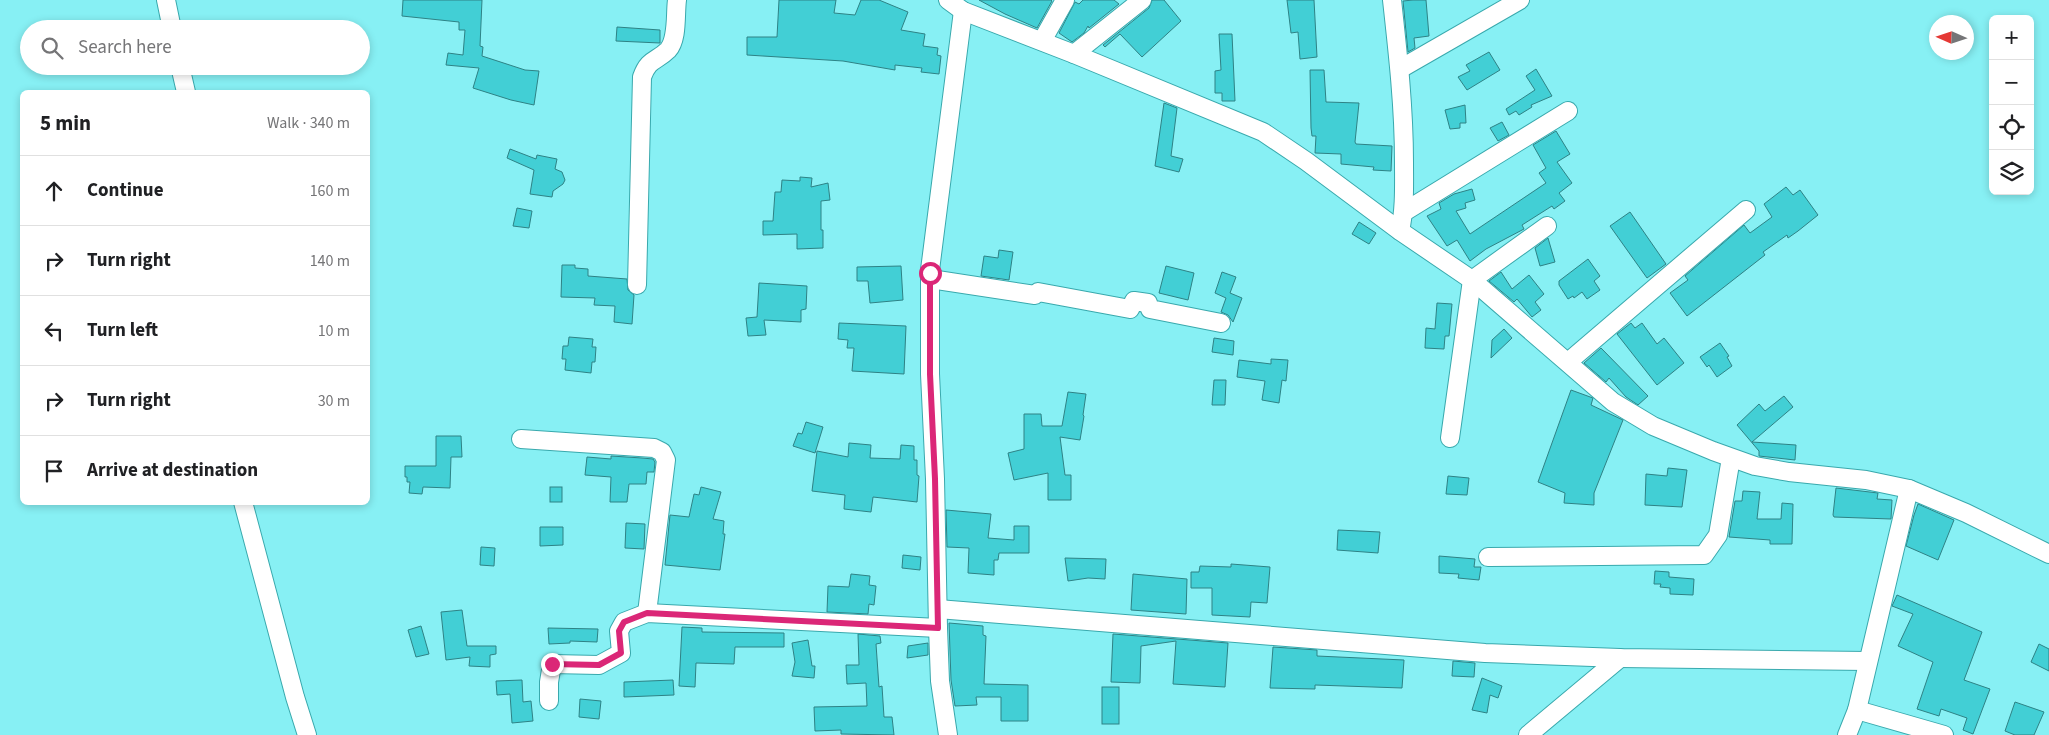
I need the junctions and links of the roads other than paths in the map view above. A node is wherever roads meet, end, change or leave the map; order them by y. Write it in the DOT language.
graph roads {
  1 [pos="166,0"];
  2 [pos="676,0"];
  3 [pos="948,0"];
  4 [pos="1065,0"];
  5 [pos="1142,0"];
  6 [pos="1392,0"];
  7 [pos="1520,0"];
  8 [pos="963,11"];
  9 [pos="170,20"];
  10 [pos="1042,41"];
  11 [pos="1074,54"];
  12 [pos="1400,69"];
  13 [pos="182,75"];
  14 [pos="186,90"];
  15 [pos="1568,111"];
  16 [pos="1746,210"];
  17 [pos="1404,212"];
  18 [pos="1547,226"];
  19 [pos="1400,231"];
  20 [pos="930,273"];
  21 [pos="1472,280"];
  22 [pos="637,285"];
  23 [pos="1221,322"];
  24 [pos="1568,362"];
  25 [pos="1450,438"];
  26 [pos="521,439"];
  27 [pos="1731,458"];
  28 [pos="1909,489"];
  29 [pos="244,505"];
  30 [pos="2049,554"];
  31 [pos="1488,557"];
  32 [pos="938,609"];
  33 [pos="647,613"];
  34 [pos="938,628"];
  35 [pos="1620,658"];
  36 [pos="1868,661"];
  37 [pos="549,701"];
  38 [pos="1857,710"];
  39 [pos="307,735"];
  40 [pos="948,735"];
  41 [pos="1528,735"];
  42 [pos="1847,735"];
  43 [pos="1944,735"];
  1 -- 9 [label="street"];
  2 -- 22 [label="street"];
  3 -- 8 [label="street"];
  4 -- 10 [label="street"];
  5 -- 11 [label="street"];
  6 -- 12 [label="street"];
  7 -- 12 [label="street"];
  8 -- 10 [label="street"];
  8 -- 20 [label="street"];
  10 -- 11 [label="street"];
  11 -- 19 [label="street"];
  12 -- 17 [label="street"];
  13 -- 14 [label="street"];
  15 -- 17 [label="street"];
  16 -- 24 [label="street"];
  17 -- 19 [label="street"];
  18 -- 21 [label="street"];
  19 -- 21 [label="street"];
  20 -- 23 [label="street"];
  20 -- 32 [label="street"];
  21 -- 24 [label="street"];
  21 -- 25 [label="street"];
  24 -- 27 [label="street"];
  26 -- 33 [label="street"];
  27 -- 28 [label="street"];
  27 -- 31 [label="street"];
  28 -- 30 [label="street"];
  28 -- 36 [label="street"];
  29 -- 39 [label="street"];
  32 -- 34 [label="street"];
  32 -- 35 [label="street"];
  33 -- 34 [label="street"];
  33 -- 37 [label="street"];
  34 -- 40 [label="street"];
  35 -- 36 [label="street"];
  35 -- 41 [label="street"];
  36 -- 38 [label="street"];
  38 -- 42 [label="street"];
  38 -- 43 [label="street"];
}
